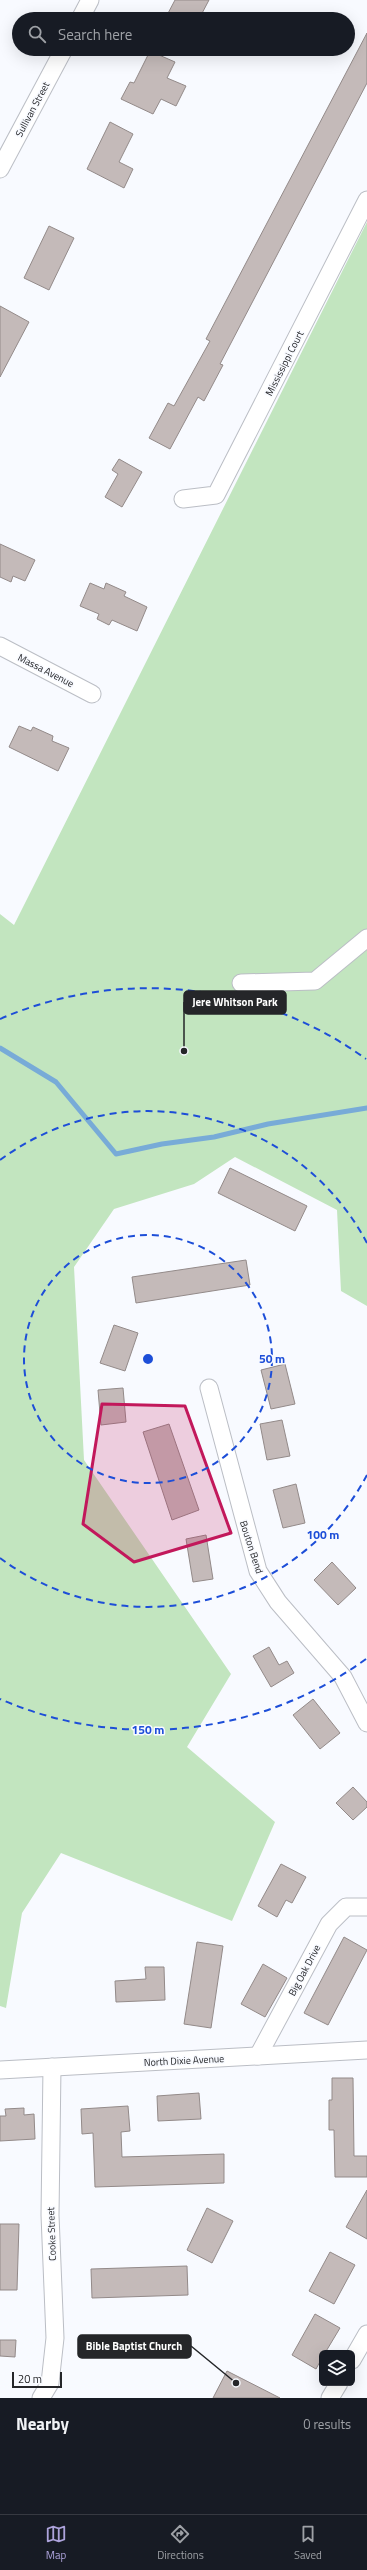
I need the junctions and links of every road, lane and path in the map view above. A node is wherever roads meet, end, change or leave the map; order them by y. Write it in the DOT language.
graph roads {
  1 [pos="90,0"];
  2 [pos="84,12"];
  3 [pos="60,56"];
  4 [pos="0,169"];
  5 [pos="367,200"];
  6 [pos="183,499"];
  7 [pos="0,646"];
  8 [pos="92,694"];
  9 [pos="367,938"];
  10 [pos="241,983"];
  11 [pos="208,1388"];
  12 [pos="367,1722"];
  13 [pos="367,1907"];
  14 [pos="367,2050"];
  15 [pos="258,2056"];
  16 [pos="52,2067"];
  17 [pos="0,2070"];
  18 [pos="367,2334"];
  19 [pos="355,2355"];
  20 [pos="337,2386"];
  21 [pos="41,2398"];
  22 [pos="330,2398"];
  1 -- 2 [label="street"];
  3 -- 4 [label="street, Sullivan Street"];
  5 -- 6 [label="street, Mississippi Court"];
  7 -- 8 [label="street, Massa Avenue"];
  9 -- 10 [label="street"];
  11 -- 12 [label="street, Bouton Bend"];
  13 -- 15 [label="street, Big Oak Drive"];
  14 -- 15 [label="street, North Dixie Avenue"];
  15 -- 16 [label="street, North Dixie Avenue"];
  16 -- 17 [label="street, North Dixie Avenue"];
  16 -- 21 [label="street, Cooke Street"];
  18 -- 19 [label="street"];
  20 -- 22 [label="street"];
}
